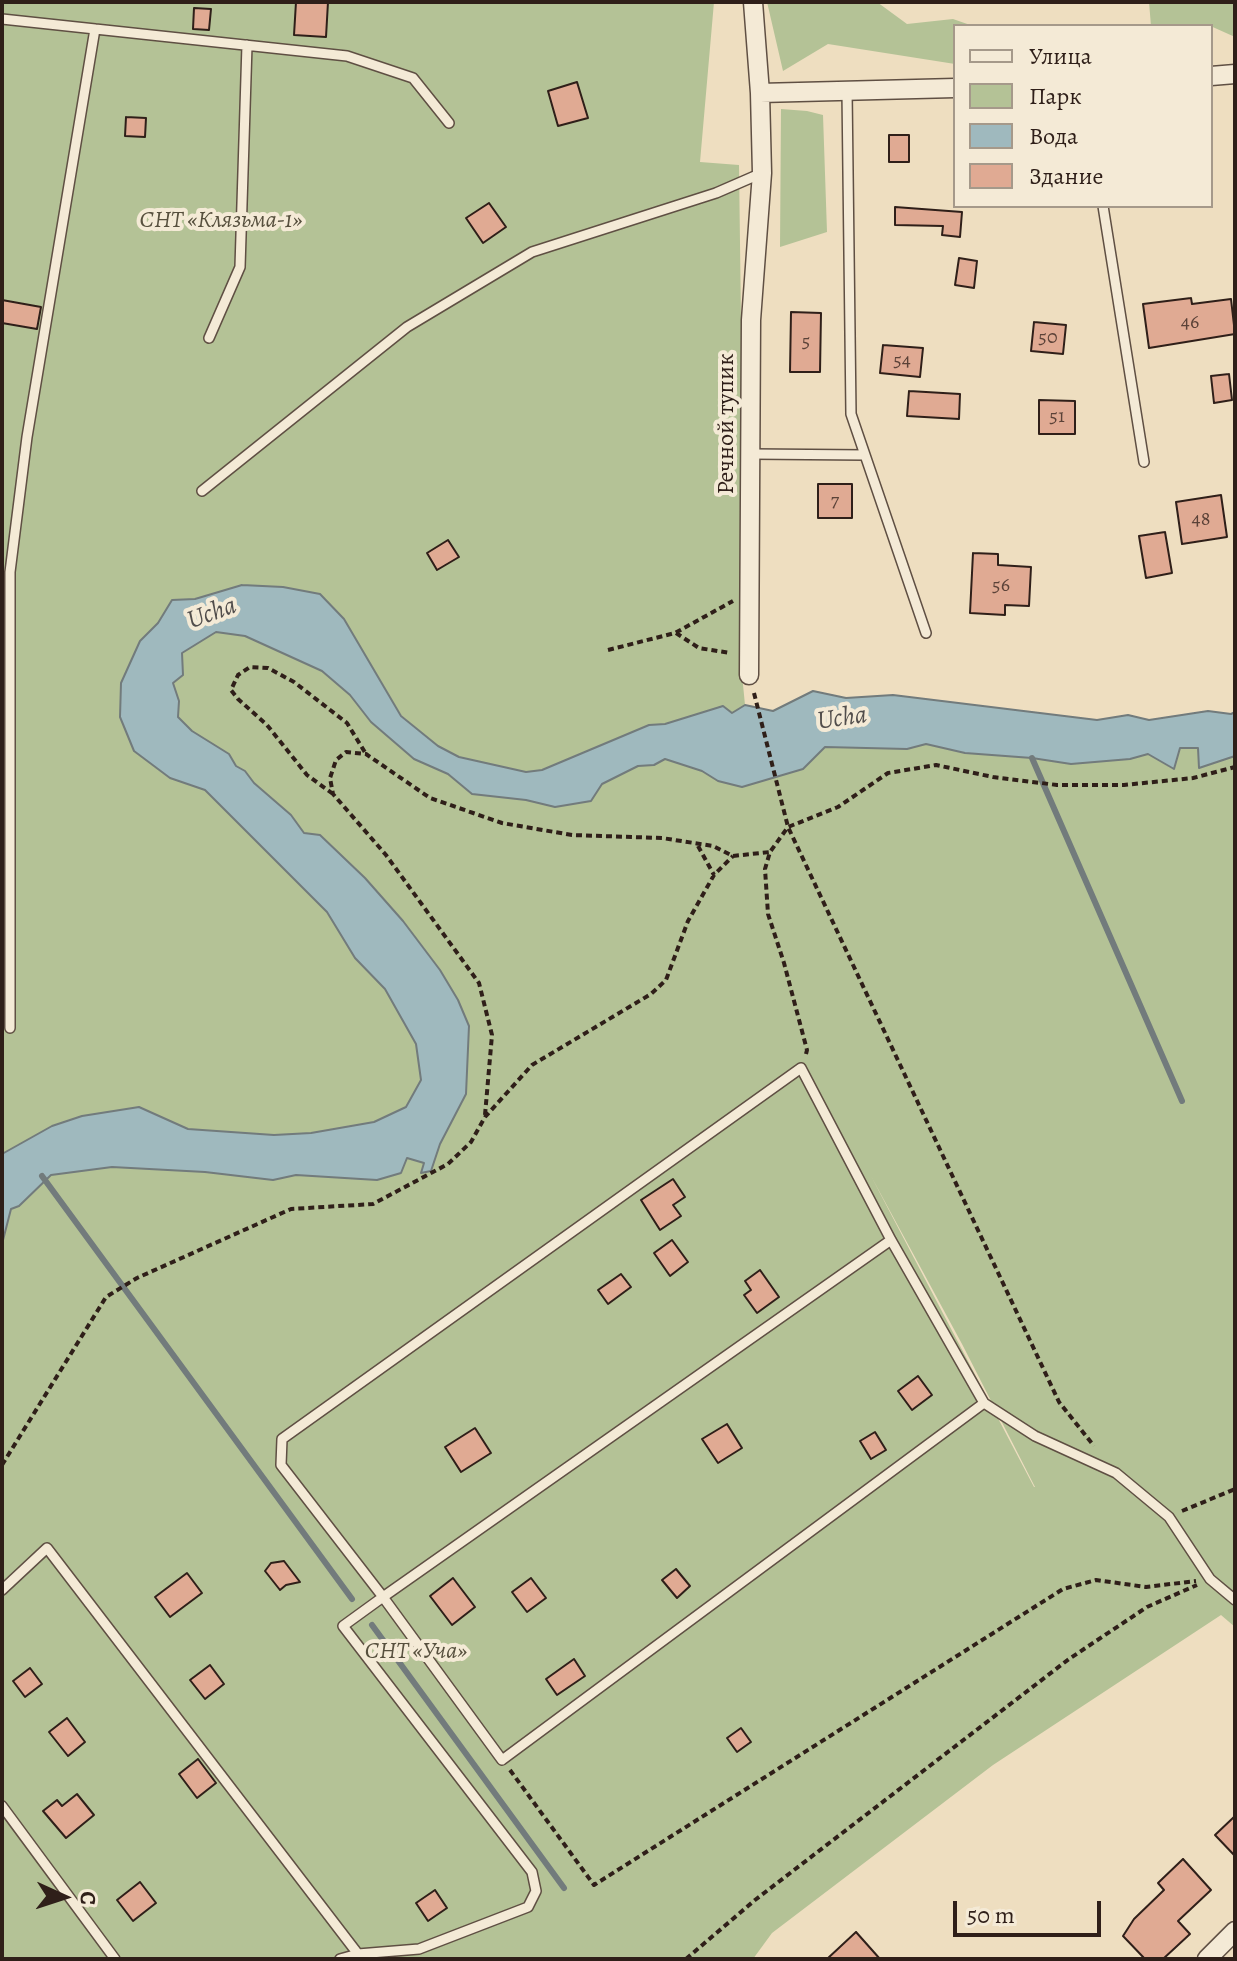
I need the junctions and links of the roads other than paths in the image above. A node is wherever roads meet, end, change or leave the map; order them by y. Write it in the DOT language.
graph roads {
  1 [pos="753,2"];
  2 [pos="2,19"];
  3 [pos="95,29"];
  4 [pos="247,45"];
  5 [pos="1235,74"];
  6 [pos="1213,76"];
  7 [pos="953,88"];
  8 [pos="847,91"];
  9 [pos="760,93"];
  10 [pos="449,123"];
  11 [pos="762,173"];
  12 [pos="1103,208"];
  13 [pos="209,338"];
  14 [pos="752,454"];
  15 [pos="865,455"];
  16 [pos="1144,462"];
  17 [pos="202,491"];
  18 [pos="6,572"];
  19 [pos="926,633"];
  20 [pos="749,675"];
  21 [pos="10,1028"];
  22 [pos="891,1240"];
  23 [pos="984,1403"];
  24 [pos="2,1590"];
  25 [pos="383,1597"];
  26 [pos="1235,1600"];
  27 [pos="2,1806"];
  28 [pos="1235,1931"];
  29 [pos="358,1954"];
  30 [pos="115,1959"];
  31 [pos="340,1959"];
  32 [pos="1207,1959"];
  1 -- 9 [label="street, Речной тупик"];
  2 -- 3 [label="lane"];
  3 -- 4 [label="lane"];
  3 -- 18 [label="lane"];
  4 -- 10 [label="lane"];
  4 -- 13 [label="lane"];
  5 -- 6 [label="street"];
  7 -- 8 [label="street"];
  8 -- 9 [label="street"];
  8 -- 15 [label="lane"];
  9 -- 11 [label="street, Речной тупик"];
  11 -- 14 [label="street, Речной тупик"];
  11 -- 17 [label="lane"];
  12 -- 16 [label="lane"];
  14 -- 15 [label="lane"];
  14 -- 20 [label="street, Речной тупик"];
  15 -- 19 [label="lane"];
  18 -- 21 [label="lane"];
  22 -- 23 [label="lane"];
  22 -- 25 [label="lane"];
  22 -- 25 [label="lane"];
  23 -- 25 [label="lane"];
  23 -- 26 [label="lane"];
  24 -- 29 [label="lane"];
  25 -- 29 [label="lane"];
  27 -- 30 [label="lane"];
  28 -- 32 [label="street"];
  29 -- 31 [label="lane"];
}
